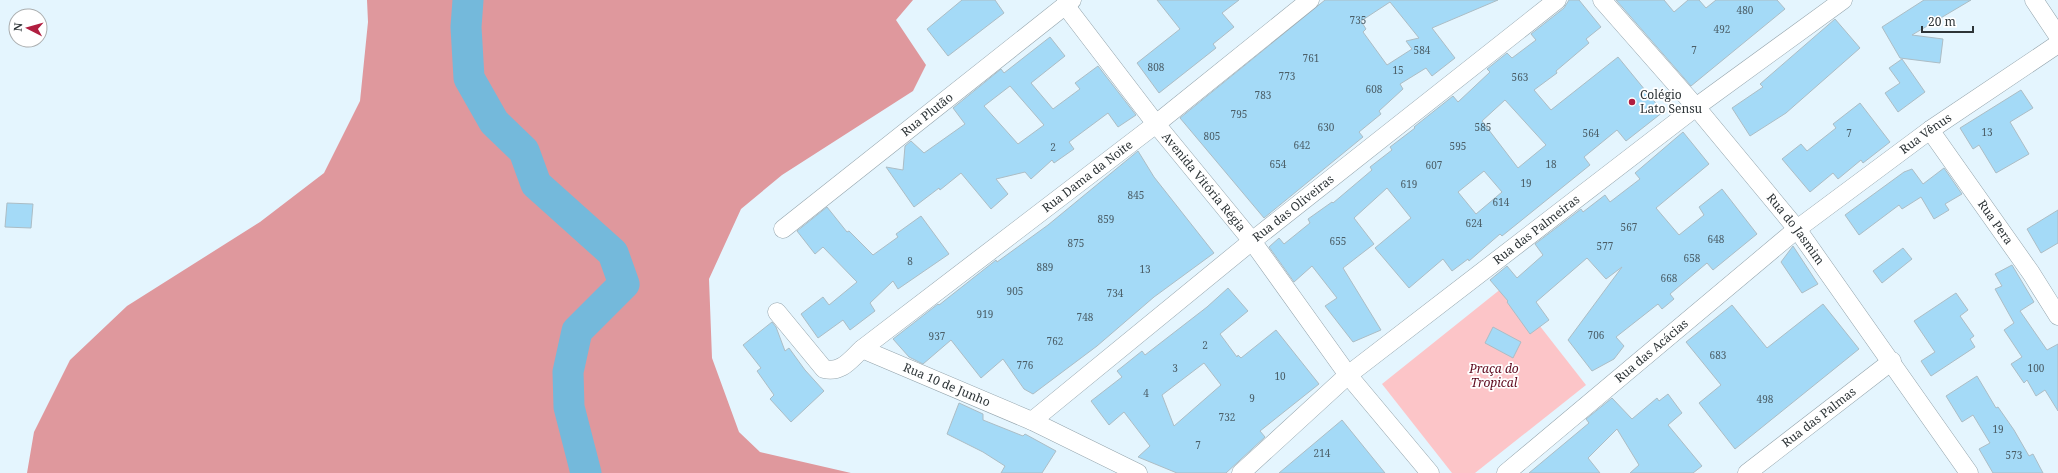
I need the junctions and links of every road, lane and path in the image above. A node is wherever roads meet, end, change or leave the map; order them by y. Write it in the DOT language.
graph roads {
  1 [pos="1310,0"];
  2 [pos="1557,0"];
  3 [pos="1602,0"];
  4 [pos="1843,0"];
  5 [pos="2034,0"];
  6 [pos="1069,2"];
  7 [pos="2058,36"];
  8 [pos="2058,44"];
  9 [pos="1696,107"];
  10 [pos="1156,124"];
  11 [pos="1930,130"];
  12 [pos="783,229"];
  13 [pos="1797,229"];
  14 [pos="1252,241"];
  15 [pos="777,312"];
  16 [pos="2058,316"];
  17 [pos="862,349"];
  18 [pos="1892,361"];
  19 [pos="1348,375"];
  20 [pos="1032,421"];
  21 [pos="1138,473"];
  22 [pos="1241,473"];
  23 [pos="1430,473"];
  24 [pos="1506,473"];
  25 [pos="1747,473"];
  26 [pos="1969,473"];
  1 -- 10 [label="street, Rua Dama da Noite"];
  2 -- 14 [label="street, Rua das Oliveiras"];
  3 -- 9 [label="street, Rua do Jasmim"];
  4 -- 9 [label="street, Rua das Palmeiras"];
  5 -- 7 [label="street"];
  6 -- 10 [label="street, Avenida Vitória Régia"];
  6 -- 12 [label="street, Rua Plutão"];
  8 -- 11 [label="street, Rua Vênus"];
  9 -- 13 [label="street, Rua do Jasmim"];
  9 -- 19 [label="street, Rua das Palmeiras"];
  10 -- 14 [label="street, Avenida Vitória Régia"];
  10 -- 17 [label="street, Rua Dama da Noite"];
  11 -- 13 [label="street, Rua Vênus"];
  11 -- 16 [label="street, Rua Pera"];
  13 -- 18 [label="street, Rua do Jasmim"];
  13 -- 24 [label="street, Rua das Acácias"];
  14 -- 19 [label="street, Avenida Vitória Régia"];
  14 -- 20 [label="street, Rua das Oliveiras"];
  15 -- 17 [label="street"];
  17 -- 20 [label="street, Rua 10 de Junho"];
  18 -- 25 [label="street, Rua das Palmas"];
  18 -- 26 [label="street, Rua do Jasmim"];
  19 -- 22 [label="street, Rua das Palmeiras"];
  19 -- 23 [label="street, Avenida Vitória Régia"];
  20 -- 21 [label="street, Rua 10 de Junho"];
}
